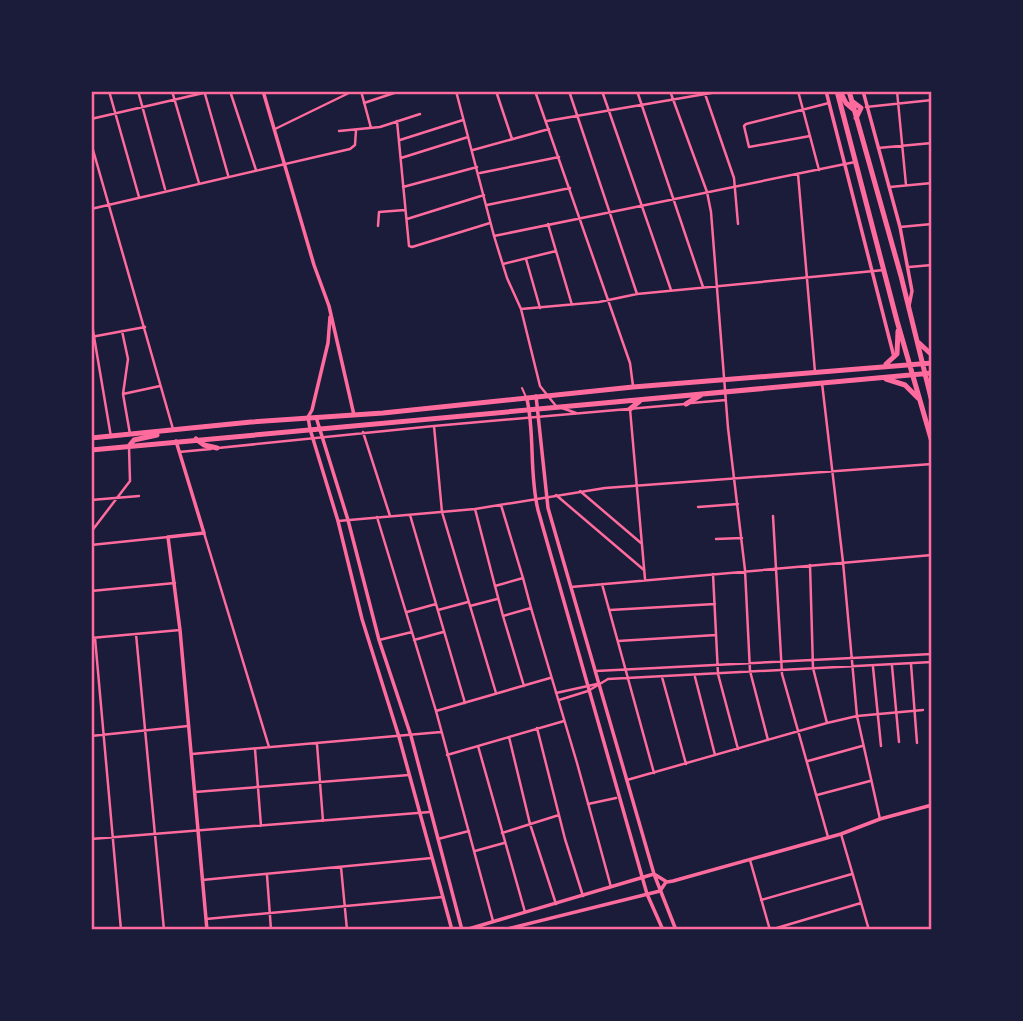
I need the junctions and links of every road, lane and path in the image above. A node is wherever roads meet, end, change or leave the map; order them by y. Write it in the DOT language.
graph roads {
  1 [pos="109,91"];
  2 [pos="138,91"];
  3 [pos="172,91"];
  4 [pos="212,91"];
  5 [pos="230,91"];
  6 [pos="263,91"];
  7 [pos="353,91"];
  8 [pos="361,91"];
  9 [pos="400,91"];
  10 [pos="456,91"];
  11 [pos="496,91"];
  12 [pos="535,91"];
  13 [pos="569,91"];
  14 [pos="602,91"];
  15 [pos="637,91"];
  16 [pos="670,91"];
  17 [pos="723,91"];
  18 [pos="797,91"];
  19 [pos="826,91"];
  20 [pos="839,91"];
  21 [pos="849,91"];
  22 [pos="863,91"];
  23 [pos="897,91"];
  24 [pos="204,92"];
  25 [pos="704,93"];
  26 [pos="673,99"];
  27 [pos="175,100"];
  28 [pos="851,100"];
  29 [pos="932,100"];
  30 [pos="365,103"];
  31 [pos="829,103"];
  32 [pos="898,103"];
  33 [pos="642,105"];
  34 [pos="142,107"];
  35 [pos="864,108"];
  36 [pos="853,109"];
  37 [pos="803,110"];
  38 [pos="609,111"];
  39 [pos="116,113"];
  40 [pos="420,114"];
  41 [pos="578,116"];
  42 [pos="856,118"];
  43 [pos="91,119"];
  44 [pos="464,120"];
  45 [pos="397,121"];
  46 [pos="546,121"];
  47 [pos="844,123"];
  48 [pos="371,128"];
  49 [pos="275,129"];
  50 [pos="549,129"];
  51 [pos="356,130"];
  52 [pos="339,131"];
  53 [pos="810,136"];
  54 [pos="469,137"];
  55 [pos="512,139"];
  56 [pos="400,140"];
  57 [pos="91,143"];
  58 [pos="932,144"];
  59 [pos="902,146"];
  60 [pos="878,148"];
  61 [pos="473,150"];
  62 [pos="559,157"];
  63 [pos="401,158"];
  64 [pos="855,162"];
  65 [pos="285,164"];
  66 [pos="845,165"];
  67 [pos="477,167"];
  68 [pos="256,170"];
  69 [pos="819,170"];
  70 [pos="479,173"];
  71 [pos="798,174"];
  72 [pos="229,176"];
  73 [pos="199,183"];
  74 [pos="932,183"];
  75 [pos="906,185"];
  76 [pos="403,187"];
  77 [pos="735,187"];
  78 [pos="888,187"];
  79 [pos="570,188"];
  80 [pos="165,190"];
  81 [pos="707,192"];
  82 [pos="484,195"];
  83 [pos="139,197"];
  84 [pos="674,198"];
  85 [pos="642,204"];
  86 [pos="109,205"];
  87 [pos="486,205"];
  88 [pos="91,209"];
  89 [pos="405,210"];
  90 [pos="611,211"];
  91 [pos="580,218"];
  92 [pos="407,219"];
  93 [pos="491,223"];
  94 [pos="932,224"];
  95 [pos="548,225"];
  96 [pos="738,225"];
  97 [pos="378,226"];
  98 [pos="900,227"];
  99 [pos="494,236"];
  100 [pos="556,251"];
  101 [pos="526,259"];
  102 [pos="503,264"];
  103 [pos="932,265"];
  104 [pos="909,267"];
  105 [pos="884,270"];
  106 [pos="872,272"];
  107 [pos="808,278"];
  108 [pos="703,288"];
  109 [pos="717,288"];
  110 [pos="671,290"];
  111 [pos="637,294"];
  112 [pos="607,300"];
  113 [pos="572,305"];
  114 [pos="540,308"];
  115 [pos="521,309"];
  116 [pos="907,309"];
  117 [pos="330,317"];
  118 [pos="91,319"];
  119 [pos="897,321"];
  120 [pos="145,327"];
  121 [pos="122,331"];
  122 [pos="92,336"];
  123 [pos="917,341"];
  124 [pos="932,355"];
  125 [pos="894,358"];
  126 [pos="932,363"];
  127 [pos="923,364"];
  128 [pos="910,365"];
  129 [pos="881,366"];
  130 [pos="815,372"];
  131 [pos="932,373"];
  132 [pos="925,374"];
  133 [pos="913,375"];
  134 [pos="879,377"];
  135 [pos="724,381"];
  136 [pos="822,382"];
  137 [pos="160,386"];
  138 [pos="540,386"];
  139 [pos="633,387"];
  140 [pos="522,388"];
  141 [pos="725,391"];
  142 [pos="123,394"];
  143 [pos="702,394"];
  144 [pos="546,395"];
  145 [pos="536,396"];
  146 [pos="526,397"];
  147 [pos="643,398"];
  148 [pos="726,400"];
  149 [pos="932,402"];
  150 [pos="686,404"];
  151 [pos="921,404"];
  152 [pos="556,406"];
  153 [pos="529,408"];
  154 [pos="537,408"];
  155 [pos="630,409"];
  156 [pos="312,410"];
  157 [pos="578,413"];
  158 [pos="354,415"];
  159 [pos="308,417"];
  160 [pos="316,417"];
  161 [pos="538,417"];
  162 [pos="530,418"];
  163 [pos="434,426"];
  164 [pos="318,428"];
  165 [pos="310,429"];
  166 [pos="173,431"];
  167 [pos="363,432"];
  168 [pos="931,432"];
  169 [pos="159,433"];
  170 [pos="130,435"];
  171 [pos="321,436"];
  172 [pos="111,437"];
  173 [pos="311,438"];
  174 [pos="91,439"];
  175 [pos="196,439"];
  176 [pos="176,440"];
  177 [pos="932,442"];
  178 [pos="129,446"];
  179 [pos="216,449"];
  180 [pos="91,450"];
  181 [pos="179,452"];
  182 [pos="932,464"];
  183 [pos="832,471"];
  184 [pos="734,478"];
  185 [pos="637,485"];
  186 [pos="580,491"];
  187 [pos="556,495"];
  188 [pos="139,496"];
  189 [pos="546,497"];
  190 [pos="118,498"];
  191 [pos="535,499"];
  192 [pos="91,500"];
  193 [pos="738,504"];
  194 [pos="501,505"];
  195 [pos="698,507"];
  196 [pos="475,509"];
  197 [pos="442,512"];
  198 [pos="410,515"];
  199 [pos="390,516"];
  200 [pos="773,516"];
  201 [pos="377,517"];
  202 [pos="348,520"];
  203 [pos="338,521"];
  204 [pos="91,532"];
  205 [pos="204,533"];
  206 [pos="168,537"];
  207 [pos="742,538"];
  208 [pos="716,539"];
  209 [pos="643,544"];
  210 [pos="91,545"];
  211 [pos="932,555"];
  212 [pos="843,562"];
  213 [pos="810,565"];
  214 [pos="777,568"];
  215 [pos="644,570"];
  216 [pos="745,570"];
  217 [pos="713,574"];
  218 [pos="523,578"];
  219 [pos="645,579"];
  220 [pos="569,580"];
  221 [pos="175,583"];
  222 [pos="557,583"];
  223 [pos="602,584"];
  224 [pos="495,586"];
  225 [pos="571,587"];
  226 [pos="91,592"];
  227 [pos="498,598"];
  228 [pos="436,604"];
  229 [pos="469,604"];
  230 [pos="715,604"];
  231 [pos="531,608"];
  232 [pos="438,610"];
  233 [pos="610,610"];
  234 [pos="407,612"];
  235 [pos="503,616"];
  236 [pos="180,630"];
  237 [pos="412,632"];
  238 [pos="443,632"];
  239 [pos="136,634"];
  240 [pos="716,635"];
  241 [pos="93,638"];
  242 [pos="379,640"];
  243 [pos="414,640"];
  244 [pos="618,641"];
  245 [pos="932,654"];
  246 [pos="917,656"];
  247 [pos="850,658"];
  248 [pos="813,660"];
  249 [pos="782,662"];
  250 [pos="749,663"];
  251 [pos="932,663"];
  252 [pos="911,664"];
  253 [pos="918,664"];
  254 [pos="717,666"];
  255 [pos="892,666"];
  256 [pos="851,667"];
  257 [pos="873,667"];
  258 [pos="813,668"];
  259 [pos="782,669"];
  260 [pos="595,671"];
  261 [pos="626,671"];
  262 [pos="750,671"];
  263 [pos="718,674"];
  264 [pos="695,676"];
  265 [pos="662,677"];
  266 [pos="551,678"];
  267 [pos="629,678"];
  268 [pos="597,684"];
  269 [pos="586,685"];
  270 [pos="524,686"];
  271 [pos="588,691"];
  272 [pos="496,693"];
  273 [pos="556,693"];
  274 [pos="558,700"];
  275 [pos="465,702"];
  276 [pos="914,710"];
  277 [pos="923,710"];
  278 [pos="436,711"];
  279 [pos="896,712"];
  280 [pos="880,713"];
  281 [pos="857,716"];
  282 [pos="564,721"];
  283 [pos="828,723"];
  284 [pos="188,726"];
  285 [pos="537,729"];
  286 [pos="145,730"];
  287 [pos="799,731"];
  288 [pos="441,732"];
  289 [pos="104,735"];
  290 [pos="91,736"];
  291 [pos="411,736"];
  292 [pos="399,737"];
  293 [pos="509,737"];
  294 [pos="768,740"];
  295 [pos="899,742"];
  296 [pos="918,743"];
  297 [pos="317,744"];
  298 [pos="478,746"];
  299 [pos="881,746"];
  300 [pos="269,747"];
  301 [pos="862,747"];
  302 [pos="255,748"];
  303 [pos="738,749"];
  304 [pos="192,754"];
  305 [pos="447,755"];
  306 [pos="715,755"];
  307 [pos="807,761"];
  308 [pos="686,764"];
  309 [pos="654,773"];
  310 [pos="409,775"];
  311 [pos="627,780"];
  312 [pos="320,781"];
  313 [pos="870,782"];
  314 [pos="257,787"];
  315 [pos="195,792"];
  316 [pos="817,795"];
  317 [pos="616,798"];
  318 [pos="588,804"];
  319 [pos="932,805"];
  320 [pos="419,812"];
  321 [pos="430,812"];
  322 [pos="559,814"];
  323 [pos="880,819"];
  324 [pos="323,821"];
  325 [pos="530,824"];
  326 [pos="261,826"];
  327 [pos="198,830"];
  328 [pos="469,831"];
  329 [pos="154,833"];
  330 [pos="501,834"];
  331 [pos="841,834"];
  332 [pos="113,837"];
  333 [pos="828,837"];
  334 [pos="91,839"];
  335 [pos="437,840"];
  336 [pos="504,843"];
  337 [pos="475,851"];
  338 [pos="433,858"];
  339 [pos="750,860"];
  340 [pos="341,867"];
  341 [pos="267,874"];
  342 [pos="654,874"];
  343 [pos="852,874"];
  344 [pos="643,877"];
  345 [pos="202,880"];
  346 [pos="667,882"];
  347 [pos="611,888"];
  348 [pos="660,891"];
  349 [pos="647,894"];
  350 [pos="583,896"];
  351 [pos="443,897"];
  352 [pos="761,900"];
  353 [pos="861,903"];
  354 [pos="556,904"];
  355 [pos="344,906"];
  356 [pos="269,912"];
  357 [pos="525,912"];
  358 [pos="206,919"];
  359 [pos="493,921"];
  360 [pos="121,930"];
  361 [pos="164,930"];
  362 [pos="207,930"];
  363 [pos="271,930"];
  364 [pos="347,930"];
  365 [pos="452,930"];
  366 [pos="463,930"];
  367 [pos="503,930"];
  368 [pos="663,930"];
  369 [pos="676,930"];
  370 [pos="770,930"];
  371 [pos="869,930"];
  1 -- 39 [label="street"];
  2 -- 34 [label="street"];
  3 -- 27 [label="street"];
  4 -- 24 [label="street"];
  5 -- 68 [label="street"];
  6 -- 49 [label="street"];
  7 -- 49 [label="street"];
  8 -- 30 [label="street"];
  9 -- 30 [label="street"];
  10 -- 44 [label="street"];
  11 -- 55 [label="street"];
  12 -- 46 [label="street"];
  13 -- 41 [label="street"];
  14 -- 38 [label="street"];
  15 -- 33 [label="street"];
  16 -- 26 [label="street"];
  17 -- 25 [label="street"];
  18 -- 37 [label="street"];
  19 -- 31 [label="street"];
  20 -- 36 [label="main road"];
  20 -- 47 [label="main road"];
  21 -- 28 [label="main road"];
  22 -- 35 [label="street"];
  23 -- 32 [label="street"];
  24 -- 27 [label="street"];
  24 -- 72 [label="street"];
  25 -- 26 [label="street"];
  25 -- 77 [label="street"];
  26 -- 33 [label="street"];
  26 -- 81 [label="street"];
  27 -- 34 [label="street"];
  27 -- 73 [label="street"];
  28 -- 35 [label="main road"];
  28 -- 36 [label="main road"];
  29 -- 32 [label="street"];
  30 -- 48 [label="street"];
  31 -- 37 [label="street"];
  31 -- 66 [label="street"];
  32 -- 35 [label="street"];
  32 -- 59 [label="street"];
  33 -- 38 [label="street"];
  33 -- 84 [label="street"];
  34 -- 39 [label="street"];
  34 -- 80 [label="street"];
  35 -- 36 [label="street"];
  35 -- 42 [label="main road"];
  35 -- 60 [label="street"];
  36 -- 42 [label="main road"];
  36 -- 47 [label="main road"];
  37 -- 53 [label="street"];
  37 -- 53 [label="street"];
  38 -- 41 [label="street"];
  38 -- 85 [label="street"];
  39 -- 43 [label="street"];
  39 -- 83 [label="street"];
  40 -- 45 [label="street"];
  41 -- 46 [label="street"];
  41 -- 90 [label="street"];
  42 -- 116 [label="main road"];
  44 -- 54 [label="street"];
  44 -- 56 [label="street"];
  45 -- 48 [label="street"];
  45 -- 56 [label="street"];
  46 -- 50 [label="street"];
  47 -- 64 [label="main road"];
  48 -- 51 [label="street"];
  49 -- 65 [label="street"];
  50 -- 55 [label="street"];
  50 -- 62 [label="street"];
  51 -- 52 [label="street"];
  51 -- 65 [label="street"];
  53 -- 69 [label="street"];
  54 -- 61 [label="street"];
  54 -- 63 [label="street"];
  55 -- 61 [label="street"];
  56 -- 63 [label="street"];
  57 -- 86 [label="street"];
  58 -- 59 [label="street"];
  59 -- 60 [label="street"];
  59 -- 75 [label="street"];
  60 -- 78 [label="street"];
  61 -- 67 [label="street"];
  62 -- 70 [label="street"];
  62 -- 79 [label="street"];
  63 -- 76 [label="street"];
  64 -- 66 [label="street"];
  64 -- 105 [label="main road"];
  65 -- 68 [label="street"];
  65 -- 117 [label="street"];
  66 -- 69 [label="street"];
  66 -- 106 [label="street"];
  67 -- 70 [label="street"];
  67 -- 76 [label="street"];
  68 -- 72 [label="street"];
  69 -- 71 [label="street"];
  70 -- 82 [label="street"];
  71 -- 77 [label="street"];
  71 -- 107 [label="street"];
  72 -- 73 [label="street"];
  73 -- 80 [label="street"];
  74 -- 75 [label="street"];
  75 -- 78 [label="street"];
  76 -- 89 [label="street"];
  77 -- 81 [label="street"];
  77 -- 96 [label="street"];
  78 -- 98 [label="street"];
  79 -- 87 [label="street"];
  79 -- 91 [label="street"];
  80 -- 83 [label="street"];
  81 -- 84 [label="street"];
  81 -- 109 [label="street"];
  82 -- 87 [label="street"];
  82 -- 92 [label="street"];
  83 -- 86 [label="street"];
  84 -- 85 [label="street"];
  84 -- 108 [label="street"];
  85 -- 90 [label="street"];
  85 -- 110 [label="street"];
  86 -- 88 [label="street"];
  86 -- 120 [label="street"];
  87 -- 93 [label="street"];
  89 -- 92 [label="street"];
  89 -- 97 [label="street"];
  90 -- 91 [label="street"];
  90 -- 111 [label="street"];
  91 -- 95 [label="street"];
  91 -- 112 [label="street"];
  92 -- 93 [label="street"];
  93 -- 99 [label="street"];
  94 -- 98 [label="street"];
  95 -- 99 [label="street"];
  95 -- 100 [label="street"];
  98 -- 104 [label="street"];
  99 -- 102 [label="street"];
  100 -- 101 [label="street"];
  100 -- 113 [label="street"];
  101 -- 102 [label="street"];
  101 -- 114 [label="street"];
  102 -- 115 [label="street"];
  103 -- 104 [label="street"];
  104 -- 116 [label="street"];
  105 -- 106 [label="street"];
  105 -- 119 [label="main road"];
  106 -- 107 [label="street"];
  106 -- 125 [label="street"];
  107 -- 109 [label="street"];
  107 -- 130 [label="street"];
  108 -- 109 [label="street"];
  108 -- 110 [label="street"];
  109 -- 135 [label="street"];
  110 -- 111 [label="street"];
  111 -- 112 [label="street"];
  112 -- 113 [label="street"];
  112 -- 139 [label="street"];
  113 -- 114 [label="street"];
  114 -- 115 [label="street"];
  115 -- 138 [label="street"];
  116 -- 123 [label="main road"];
  117 -- 156 [label="street"];
  117 -- 158 [label="street"];
  118 -- 122 [label="street"];
  119 -- 125 [label="main road"];
  119 -- 128 [label="main road"];
  120 -- 121 [label="street"];
  120 -- 137 [label="street"];
  121 -- 122 [label="street"];
  121 -- 142 [label="street"];
  122 -- 172 [label="street"];
  123 -- 124 [label="main road"];
  123 -- 127 [label="main road"];
  125 -- 129 [label="main road"];
  126 -- 127 [label="main road"];
  127 -- 128 [label="main road"];
  127 -- 132 [label="main road"];
  128 -- 129 [label="main road"];
  128 -- 133 [label="main road"];
  129 -- 130 [label="main road"];
  130 -- 135 [label="main road"];
  131 -- 132 [label="main road"];
  132 -- 133 [label="main road"];
  132 -- 149 [label="main road"];
  133 -- 134 [label="main road"];
  133 -- 151 [label="main road"];
  134 -- 136 [label="main road"];
  134 -- 151 [label="main road"];
  135 -- 139 [label="main road"];
  135 -- 141 [label="street"];
  136 -- 141 [label="main road"];
  136 -- 183 [label="street"];
  137 -- 142 [label="street"];
  137 -- 166 [label="street"];
  138 -- 144 [label="street"];
  138 -- 145 [label="lane"];
  139 -- 144 [label="main road"];
  140 -- 146 [label="lane"];
  141 -- 143 [label="main road"];
  141 -- 148 [label="street"];
  142 -- 170 [label="street"];
  143 -- 147 [label="main road"];
  143 -- 150 [label="main road"];
  144 -- 145 [label="main road"];
  144 -- 152 [label="street"];
  145 -- 146 [label="main road"];
  145 -- 154 [label="street"];
  146 -- 153 [label="street"];
  146 -- 158 [label="main road"];
  147 -- 152 [label="main road"];
  147 -- 155 [label="main road"];
  148 -- 150 [label="street"];
  148 -- 184 [label="street"];
  150 -- 155 [label="street"];
  151 -- 168 [label="main road"];
  152 -- 154 [label="main road"];
  152 -- 157 [label="street"];
  153 -- 154 [label="main road"];
  153 -- 162 [label="street"];
  153 -- 164 [label="main road"];
  154 -- 161 [label="street"];
  155 -- 157 [label="street"];
  155 -- 185 [label="street"];
  156 -- 159 [label="street"];
  156 -- 160 [label="street"];
  157 -- 161 [label="street"];
  158 -- 160 [label="main road"];
  159 -- 160 [label="main road"];
  159 -- 165 [label="street"];
  159 -- 166 [label="main road"];
  160 -- 164 [label="street"];
  161 -- 162 [label="street"];
  161 -- 189 [label="street"];
  162 -- 163 [label="street"];
  162 -- 191 [label="street"];
  163 -- 167 [label="street"];
  163 -- 197 [label="street"];
  164 -- 165 [label="main road"];
  164 -- 171 [label="street"];
  165 -- 173 [label="street"];
  165 -- 175 [label="main road"];
  166 -- 169 [label="main road"];
  167 -- 171 [label="street"];
  167 -- 199 [label="street"];
  168 -- 177 [label="main road"];
  169 -- 170 [label="main road"];
  169 -- 178 [label="main road"];
  170 -- 172 [label="main road"];
  171 -- 173 [label="street"];
  171 -- 202 [label="street"];
  172 -- 174 [label="main road"];
  173 -- 179 [label="street"];
  173 -- 203 [label="street"];
  175 -- 176 [label="main road"];
  175 -- 179 [label="main road"];
  176 -- 178 [label="main road"];
  176 -- 181 [label="street"];
  178 -- 180 [label="main road"];
  178 -- 190 [label="street"];
  179 -- 181 [label="street"];
  181 -- 205 [label="street"];
  182 -- 183 [label="street"];
  183 -- 184 [label="street"];
  183 -- 212 [label="street"];
  184 -- 185 [label="street"];
  184 -- 193 [label="street"];
  185 -- 186 [label="street"];
  185 -- 209 [label="street"];
  186 -- 187 [label="street"];
  186 -- 209 [label="street"];
  187 -- 189 [label="street"];
  187 -- 215 [label="street"];
  188 -- 190 [label="street"];
  189 -- 191 [label="street"];
  189 -- 220 [label="street"];
  190 -- 192 [label="street"];
  190 -- 204 [label="street"];
  191 -- 194 [label="street"];
  191 -- 222 [label="street"];
  193 -- 195 [label="street"];
  193 -- 207 [label="street"];
  194 -- 196 [label="street"];
  194 -- 218 [label="street"];
  196 -- 197 [label="street"];
  196 -- 224 [label="street"];
  197 -- 198 [label="street"];
  197 -- 229 [label="street"];
  198 -- 199 [label="street"];
  198 -- 228 [label="street"];
  199 -- 201 [label="street"];
  200 -- 214 [label="street"];
  201 -- 202 [label="street"];
  201 -- 234 [label="street"];
  202 -- 203 [label="street"];
  202 -- 242 [label="street"];
  203 -- 292 [label="street"];
  205 -- 206 [label="street"];
  205 -- 300 [label="street"];
  206 -- 210 [label="street"];
  206 -- 221 [label="street"];
  207 -- 208 [label="street"];
  207 -- 216 [label="street"];
  209 -- 215 [label="street"];
  211 -- 212 [label="street"];
  212 -- 213 [label="street"];
  212 -- 247 [label="street"];
  213 -- 214 [label="street"];
  213 -- 248 [label="street"];
  214 -- 216 [label="street"];
  214 -- 249 [label="street"];
  215 -- 219 [label="street"];
  216 -- 217 [label="street"];
  216 -- 250 [label="street"];
  217 -- 219 [label="street"];
  217 -- 230 [label="street"];
  218 -- 224 [label="street"];
  218 -- 231 [label="street"];
  219 -- 223 [label="street"];
  220 -- 222 [label="street"];
  220 -- 225 [label="street"];
  221 -- 226 [label="street"];
  221 -- 236 [label="street"];
  222 -- 269 [label="street"];
  223 -- 225 [label="street"];
  223 -- 233 [label="street"];
  224 -- 227 [label="street"];
  225 -- 260 [label="street"];
  227 -- 229 [label="street"];
  227 -- 235 [label="street"];
  228 -- 232 [label="street"];
  228 -- 234 [label="street"];
  229 -- 232 [label="street"];
  229 -- 272 [label="street"];
  230 -- 233 [label="street"];
  230 -- 240 [label="street"];
  231 -- 235 [label="street"];
  231 -- 266 [label="street"];
  232 -- 238 [label="street"];
  233 -- 244 [label="street"];
  234 -- 237 [label="street"];
  235 -- 270 [label="street"];
  236 -- 239 [label="street"];
  236 -- 284 [label="street"];
  237 -- 242 [label="street"];
  237 -- 243 [label="street"];
  238 -- 243 [label="street"];
  238 -- 275 [label="street"];
  239 -- 241 [label="street"];
  239 -- 286 [label="street"];
  240 -- 244 [label="street"];
  240 -- 254 [label="street"];
  241 -- 289 [label="street"];
  242 -- 291 [label="street"];
  243 -- 278 [label="street"];
  244 -- 261 [label="street"];
  245 -- 246 [label="street"];
  246 -- 247 [label="street"];
  246 -- 253 [label="street"];
  247 -- 248 [label="street"];
  247 -- 256 [label="street"];
  248 -- 249 [label="street"];
  248 -- 258 [label="street"];
  249 -- 250 [label="street"];
  249 -- 259 [label="street"];
  250 -- 254 [label="street"];
  250 -- 262 [label="street"];
  251 -- 253 [label="street"];
  252 -- 253 [label="street"];
  252 -- 255 [label="street"];
  252 -- 276 [label="street"];
  254 -- 261 [label="street"];
  254 -- 263 [label="street"];
  255 -- 257 [label="street"];
  255 -- 279 [label="street"];
  256 -- 257 [label="street"];
  256 -- 258 [label="street"];
  256 -- 281 [label="street"];
  257 -- 280 [label="street"];
  258 -- 259 [label="street"];
  258 -- 283 [label="street"];
  259 -- 262 [label="street"];
  259 -- 287 [label="street"];
  260 -- 261 [label="street"];
  260 -- 268 [label="street"];
  261 -- 267 [label="street"];
  262 -- 263 [label="street"];
  262 -- 294 [label="street"];
  263 -- 264 [label="street"];
  263 -- 303 [label="street"];
  264 -- 265 [label="street"];
  264 -- 306 [label="street"];
  265 -- 267 [label="street"];
  265 -- 308 [label="street"];
  266 -- 270 [label="street"];
  266 -- 273 [label="street"];
  267 -- 268 [label="street"];
  267 -- 309 [label="street"];
  268 -- 269 [label="street"];
  268 -- 271 [label="street"];
  268 -- 311 [label="street"];
  269 -- 271 [label="street"];
  269 -- 273 [label="street"];
  270 -- 272 [label="street"];
  271 -- 274 [label="street"];
  271 -- 344 [label="street"];
  272 -- 275 [label="street"];
  273 -- 274 [label="street"];
  274 -- 282 [label="street"];
  275 -- 278 [label="street"];
  276 -- 277 [label="street"];
  276 -- 279 [label="street"];
  276 -- 296 [label="street"];
  278 -- 288 [label="street"];
  279 -- 280 [label="street"];
  279 -- 295 [label="street"];
  280 -- 281 [label="street"];
  280 -- 299 [label="street"];
  281 -- 283 [label="street"];
  281 -- 301 [label="street"];
  282 -- 285 [label="street"];
  282 -- 318 [label="street"];
  283 -- 287 [label="street"];
  284 -- 286 [label="street"];
  284 -- 304 [label="street"];
  285 -- 293 [label="street"];
  285 -- 322 [label="street"];
  286 -- 289 [label="street"];
  286 -- 329 [label="street"];
  287 -- 294 [label="street"];
  287 -- 307 [label="street"];
  288 -- 291 [label="street"];
  288 -- 305 [label="street"];
  289 -- 290 [label="street"];
  289 -- 332 [label="street"];
  291 -- 292 [label="street"];
  291 -- 321 [label="street"];
  292 -- 297 [label="street"];
  292 -- 310 [label="street"];
  293 -- 298 [label="street"];
  293 -- 325 [label="street"];
  294 -- 303 [label="street"];
  297 -- 300 [label="street"];
  297 -- 312 [label="street"];
  298 -- 305 [label="street"];
  298 -- 330 [label="street"];
  300 -- 302 [label="street"];
  301 -- 307 [label="street"];
  301 -- 313 [label="street"];
  302 -- 304 [label="street"];
  302 -- 314 [label="street"];
  303 -- 306 [label="street"];
  304 -- 315 [label="street"];
  305 -- 328 [label="street"];
  306 -- 308 [label="street"];
  307 -- 316 [label="street"];
  308 -- 309 [label="street"];
  309 -- 311 [label="street"];
  310 -- 312 [label="street"];
  310 -- 320 [label="street"];
  311 -- 342 [label="street"];
  312 -- 314 [label="street"];
  312 -- 324 [label="street"];
  313 -- 316 [label="street"];
  313 -- 323 [label="street"];
  314 -- 315 [label="street"];
  314 -- 326 [label="street"];
  315 -- 327 [label="street"];
  316 -- 333 [label="street"];
  317 -- 318 [label="street"];
  318 -- 347 [label="street"];
  319 -- 323 [label="street"];
  320 -- 321 [label="street"];
  320 -- 324 [label="street"];
  320 -- 338 [label="street"];
  321 -- 335 [label="street"];
  322 -- 325 [label="street"];
  322 -- 350 [label="street"];
  323 -- 331 [label="street"];
  324 -- 326 [label="street"];
  325 -- 330 [label="street"];
  325 -- 354 [label="street"];
  326 -- 327 [label="street"];
  327 -- 329 [label="street"];
  327 -- 345 [label="street"];
  328 -- 335 [label="street"];
  328 -- 337 [label="street"];
  329 -- 332 [label="street"];
  329 -- 361 [label="street"];
  330 -- 336 [label="street"];
  331 -- 333 [label="street"];
  331 -- 343 [label="street"];
  332 -- 334 [label="street"];
  332 -- 360 [label="street"];
  333 -- 339 [label="street"];
  335 -- 366 [label="street"];
  336 -- 337 [label="street"];
  336 -- 357 [label="street"];
  337 -- 359 [label="street"];
  338 -- 340 [label="street"];
  338 -- 351 [label="street"];
  339 -- 346 [label="street"];
  339 -- 352 [label="street"];
  340 -- 341 [label="street"];
  340 -- 355 [label="street"];
  341 -- 345 [label="street"];
  341 -- 356 [label="street"];
  342 -- 344 [label="street"];
  342 -- 346 [label="street"];
  342 -- 348 [label="street"];
  343 -- 352 [label="street"];
  343 -- 353 [label="street"];
  344 -- 347 [label="street"];
  344 -- 349 [label="street"];
  345 -- 358 [label="street"];
  346 -- 348 [label="street"];
  347 -- 350 [label="street"];
  348 -- 349 [label="street"];
  348 -- 369 [label="street"];
  349 -- 367 [label="street"];
  349 -- 368 [label="street"];
  350 -- 354 [label="street"];
  351 -- 355 [label="street"];
  351 -- 365 [label="street"];
  352 -- 370 [label="street"];
  353 -- 370 [label="street"];
  353 -- 371 [label="street"];
  354 -- 357 [label="street"];
  355 -- 356 [label="street"];
  355 -- 364 [label="street"];
  356 -- 358 [label="street"];
  356 -- 363 [label="street"];
  357 -- 359 [label="street"];
  358 -- 362 [label="street"];
  359 -- 366 [label="street"];
}
